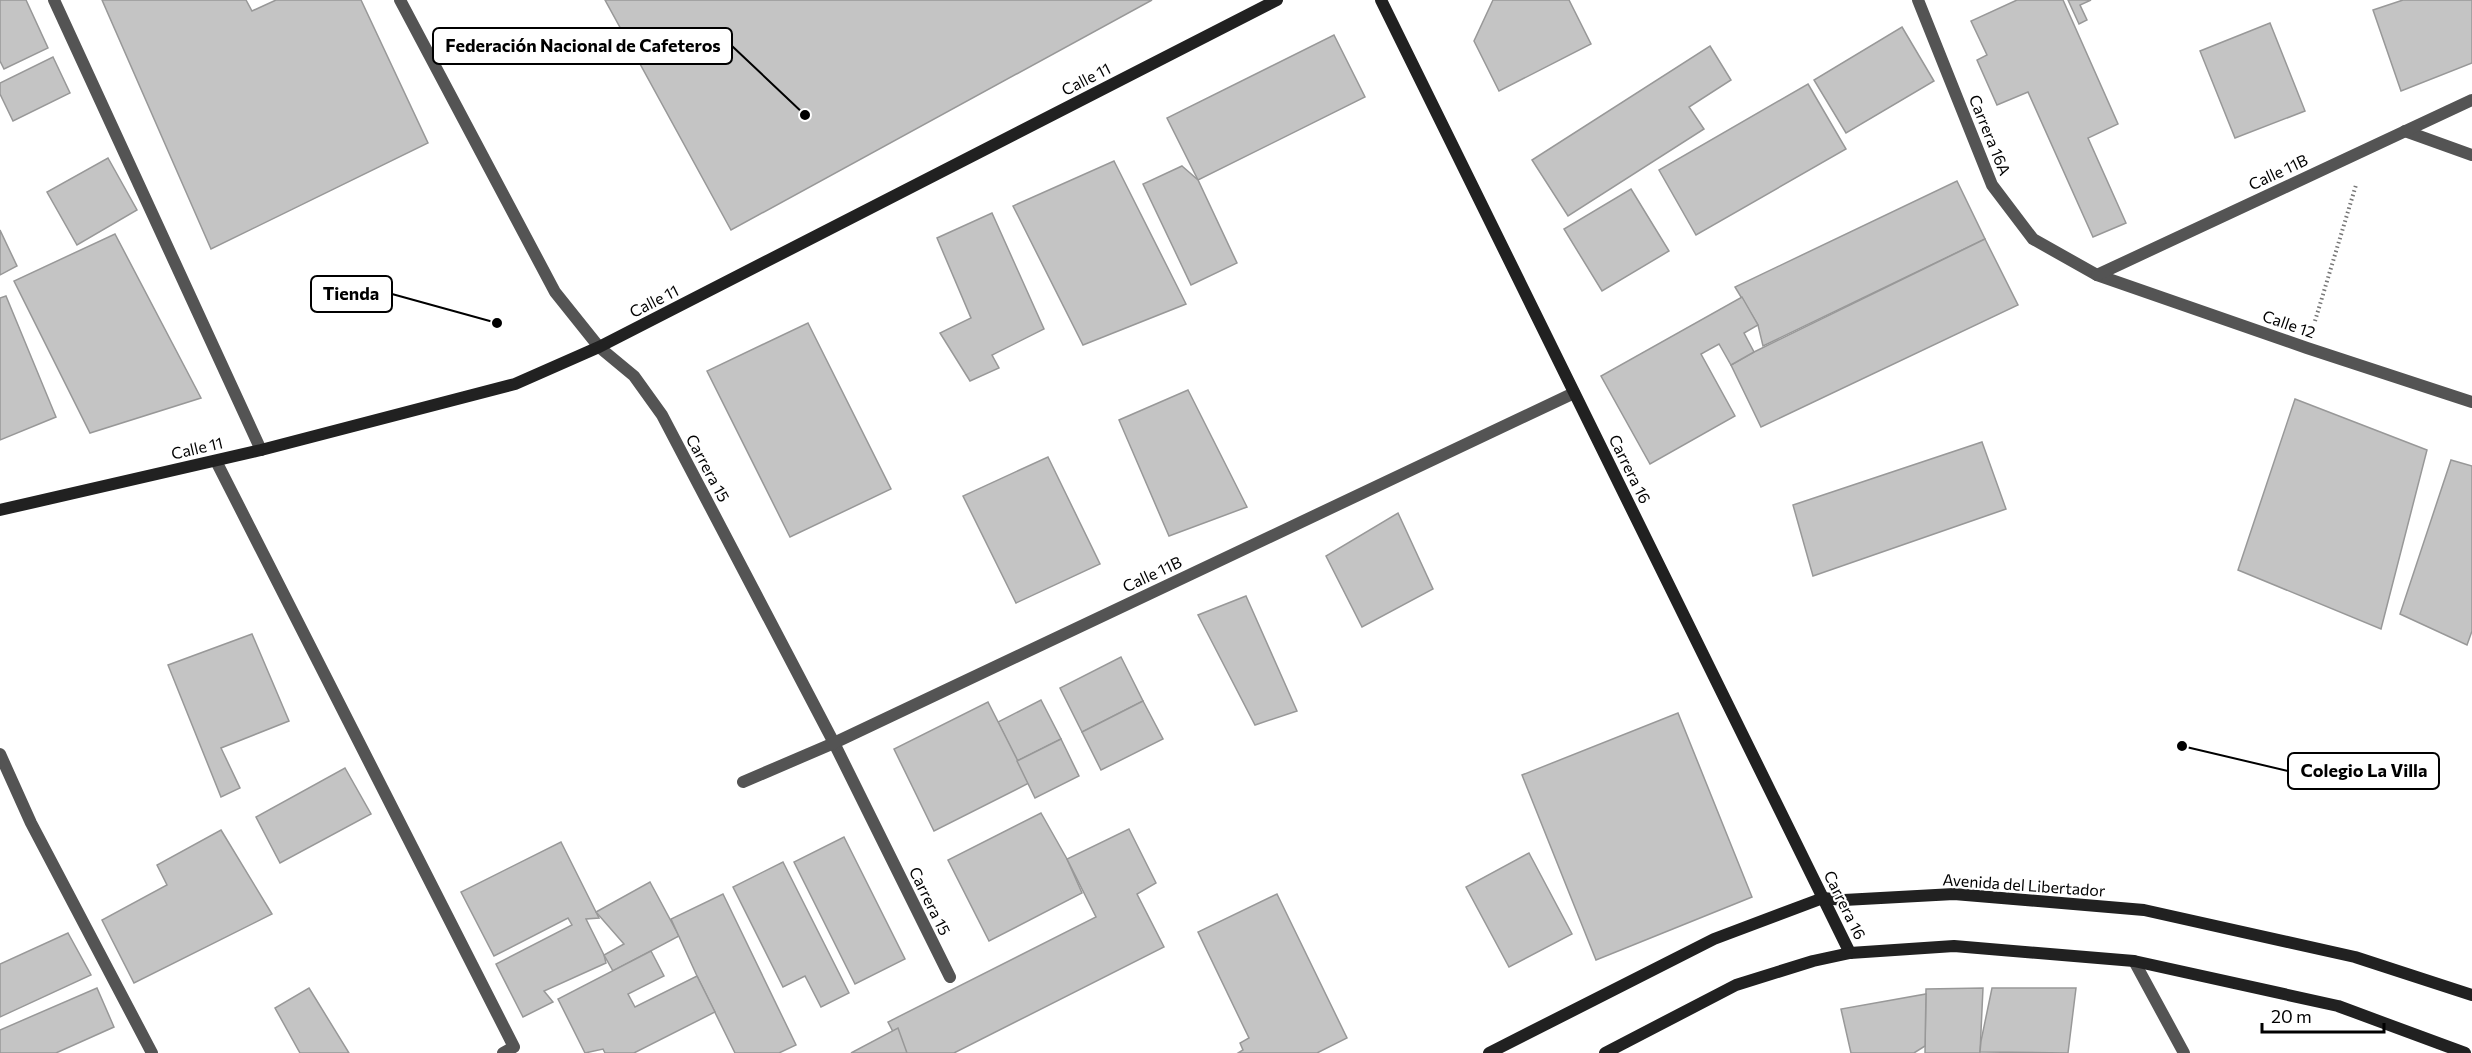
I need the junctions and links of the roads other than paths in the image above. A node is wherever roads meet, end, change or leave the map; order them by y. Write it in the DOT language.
graph roads {
  1 [pos="54,0"];
  2 [pos="400,0"];
  3 [pos="1277,0"];
  4 [pos="1381,0"];
  5 [pos="1918,0"];
  6 [pos="2472,100"];
  7 [pos="2405,131"];
  8 [pos="2472,155"];
  9 [pos="2097,275"];
  10 [pos="599,347"];
  11 [pos="1574,393"];
  12 [pos="2472,402"];
  13 [pos="261,450"];
  14 [pos="216,460"];
  15 [pos="0,510"];
  16 [pos="834,743"];
  17 [pos="0,754"];
  18 [pos="743,782"];
  19 [pos="1823,898"];
  20 [pos="1851,953"];
  21 [pos="2134,961"];
  22 [pos="950,977"];
  23 [pos="2472,995"];
  24 [pos="152,1053"];
  25 [pos="503,1053"];
  26 [pos="1489,1053"];
  27 [pos="1605,1053"];
  28 [pos="2184,1053"];
  29 [pos="2465,1053"];
  1 -- 13 [label="street"];
  2 -- 10 [label="street, Carrera 15"];
  3 -- 10 [label="street, Calle 11"];
  4 -- 11 [label="street, Carrera 16"];
  5 -- 9 [label="street, Carrera 16A"];
  6 -- 7 [label="street, Calle 11B"];
  7 -- 8 [label="street"];
  7 -- 9 [label="street, Calle 11B"];
  9 -- 12 [label="street, Calle 12"];
  10 -- 13 [label="street, Calle 11"];
  10 -- 16 [label="street, Carrera 15"];
  11 -- 16 [label="street, Calle 11B"];
  11 -- 19 [label="street, Carrera 16"];
  13 -- 14 [label="street, Calle 11"];
  14 -- 15 [label="street, Calle 11"];
  14 -- 25 [label="street"];
  16 -- 18 [label="street, Calle 11B"];
  16 -- 22 [label="street, Carrera 15"];
  17 -- 24 [label="street"];
  19 -- 20 [label="street, Carrera 16"];
  19 -- 23 [label="street, Avenida del Libertador"];
  19 -- 26 [label="street, Avenida del Libertador"];
  20 -- 21 [label="street"];
  20 -- 27 [label="street"];
  21 -- 28 [label="street"];
  21 -- 29 [label="street"];
}
